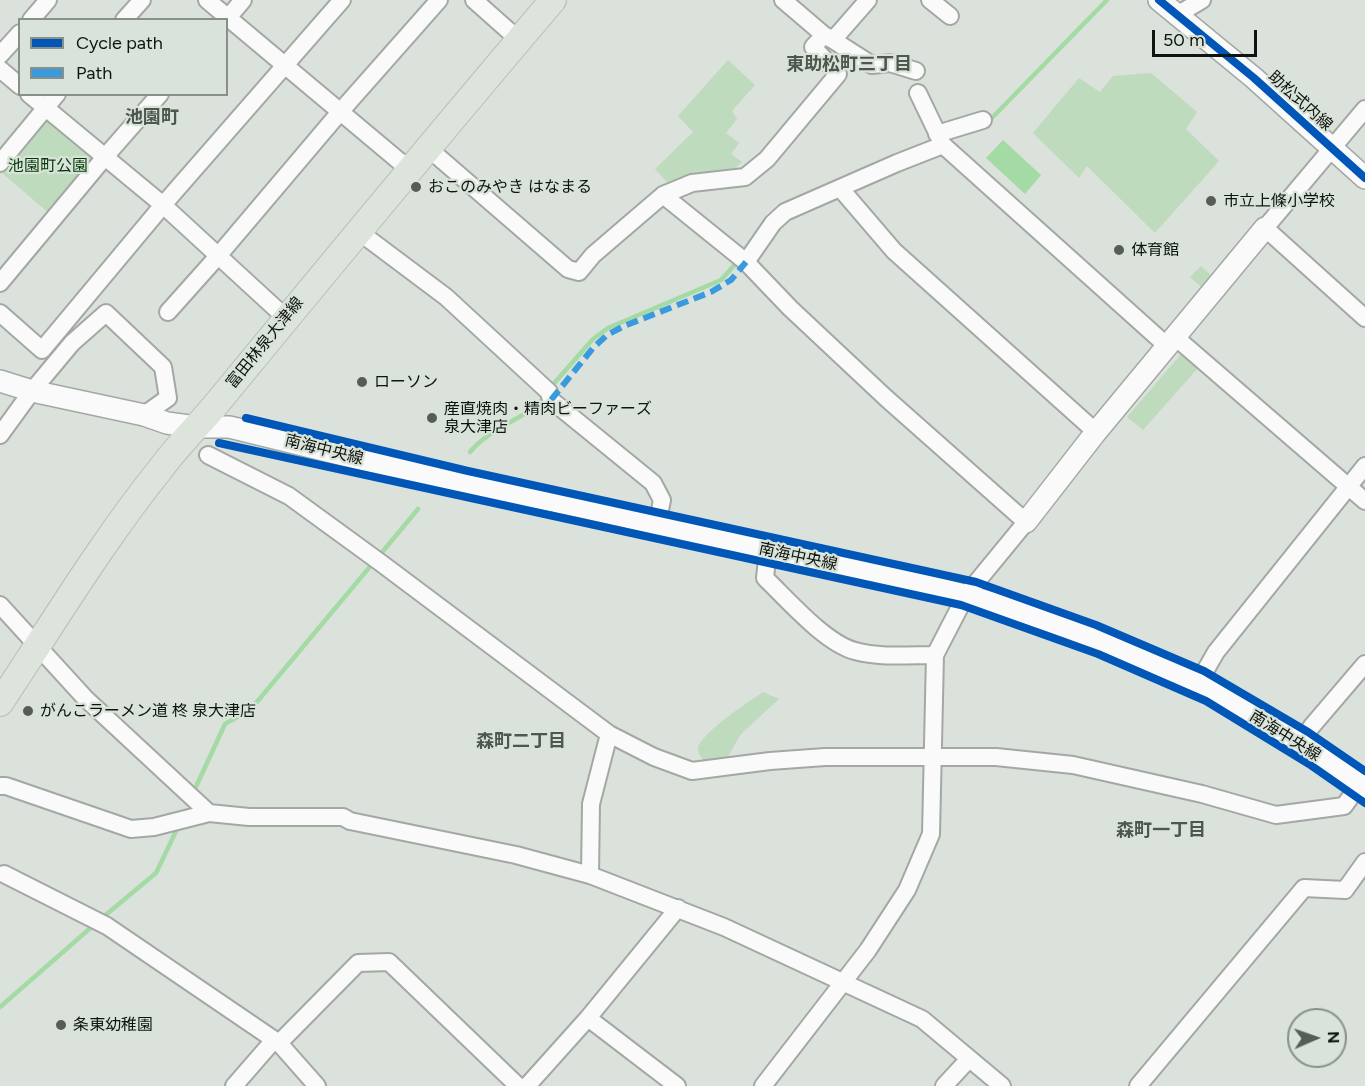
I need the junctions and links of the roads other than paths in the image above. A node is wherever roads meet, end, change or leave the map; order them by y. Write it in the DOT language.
graph roads {
  1 [pos="48,0"];
  2 [pos="142,0"];
  3 [pos="207,0"];
  4 [pos="243,0"];
  5 [pos="342,0"];
  6 [pos="439,0"];
  7 [pos="474,0"];
  8 [pos="553,0"];
  9 [pos="783,0"];
  10 [pos="868,0"];
  11 [pos="930,0"];
  12 [pos="1159,0"];
  13 [pos="1202,0"];
  14 [pos="1177,15"];
  15 [pos="950,16"];
  16 [pos="33,18"];
  17 [pos="126,18"];
  18 [pos="225,18"];
  19 [pos="227,18"];
  20 [pos="228,21"];
  21 [pos="18,35"];
  22 [pos="829,38"];
  23 [pos="519,40"];
  24 [pos="0,55"];
  25 [pos="284,64"];
  26 [pos="0,69"];
  27 [pos="916,71"];
  28 [pos="18,84"];
  29 [pos="918,93"];
  30 [pos="31,96"];
  31 [pos="55,96"];
  32 [pos="158,96"];
  33 [pos="45,108"];
  34 [pos="1365,108"];
  35 [pos="340,112"];
  36 [pos="983,120"];
  37 [pos="940,139"];
  38 [pos="428,148"];
  39 [pos="1332,149"];
  40 [pos="104,158"];
  41 [pos="0,163"];
  42 [pos="411,171"];
  43 [pos="1365,178"];
  44 [pos="840,188"];
  45 [pos="663,195"];
  46 [pos="163,205"];
  47 [pos="1265,228"];
  48 [pos="358,231"];
  49 [pos="218,256"];
  50 [pos="743,260"];
  51 [pos="0,283"];
  52 [pos="87,296"];
  53 [pos="168,312"];
  54 [pos="106,313"];
  55 [pos="0,314"];
  56 [pos="286,318"];
  57 [pos="1365,318"];
  58 [pos="1170,341"];
  59 [pos="0,381"];
  60 [pos="32,391"];
  61 [pos="144,415"];
  62 [pos="196,427"];
  63 [pos="1096,432"];
  64 [pos="0,435"];
  65 [pos="208,455"];
  66 [pos="1365,466"];
  67 [pos="1348,486"];
  68 [pos="1365,501"];
  69 [pos="1026,522"];
  70 [pos="657,525"];
  71 [pos="768,550"];
  72 [pos="966,595"];
  73 [pos="0,605"];
  74 [pos="38,645"];
  75 [pos="935,656"];
  76 [pos="1365,664"];
  77 [pos="1197,685"];
  78 [pos="0,703"];
  79 [pos="609,734"];
  80 [pos="1300,743"];
  81 [pos="934,756"];
  82 [pos="0,786"];
  83 [pos="1363,786"];
  84 [pos="209,813"];
  85 [pos="1365,862"];
  86 [pos="4,874"];
  87 [pos="590,875"];
  88 [pos="678,908"];
  89 [pos="843,981"];
  90 [pos="588,1018"];
  91 [pos="277,1042"];
  92 [pos="969,1059"];
  93 [pos="234,1086"];
  94 [pos="317,1086"];
  95 [pos="518,1086"];
  96 [pos="527,1086"];
  97 [pos="678,1086"];
  98 [pos="763,1086"];
  99 [pos="944,1086"];
  100 [pos="1002,1086"];
  101 [pos="1138,1086"];
  1 -- 16 [label="street"];
  2 -- 17 [label="street"];
  3 -- 18 [label="street"];
  4 -- 19 [label="street"];
  5 -- 25 [label="street"];
  6 -- 35 [label="street"];
  7 -- 23 [label="street"];
  8 -- 23 [label="main road, 富田林泉大津線"];
  9 -- 22 [label="street"];
  10 -- 22 [label="street"];
  11 -- 15 [label="street"];
  12 -- 14 [label="street, 助松式内線"];
  13 -- 14 [label="street"];
  14 -- 39 [label="street, 助松式内線"];
  20 -- 25 [label="street"];
  21 -- 24 [label="street"];
  22 -- 27 [label="street"];
  22 -- 45 [label="street"];
  23 -- 38 [label="main road, 富田林泉大津線"];
  25 -- 35 [label="street"];
  25 -- 46 [label="street"];
  26 -- 28 [label="street"];
  29 -- 37 [label="street"];
  30 -- 33 [label="street"];
  31 -- 33 [label="street"];
  32 -- 40 [label="street"];
  33 -- 40 [label="street"];
  33 -- 41 [label="street"];
  34 -- 39 [label="street"];
  35 -- 42 [label="street"];
  35 -- 49 [label="street"];
  36 -- 37 [label="street"];
  37 -- 44 [label="street"];
  37 -- 58 [label="street"];
  38 -- 42 [label="main road, 富田林泉大津線"];
  38 -- 45 [label="street"];
  39 -- 43 [label="street, 助松式内線"];
  39 -- 47 [label="street"];
  40 -- 46 [label="street"];
  40 -- 51 [label="street"];
  42 -- 48 [label="main road, 富田林泉大津線"];
  44 -- 50 [label="street"];
  44 -- 63 [label="street"];
  45 -- 50 [label="street"];
  46 -- 49 [label="street"];
  46 -- 52 [label="street"];
  47 -- 57 [label="street"];
  47 -- 58 [label="street"];
  48 -- 56 [label="main road, 富田林泉大津線"];
  48 -- 70 [label="street"];
  49 -- 53 [label="street"];
  49 -- 56 [label="street"];
  50 -- 69 [label="street"];
  52 -- 54 [label="street"];
  52 -- 55 [label="street"];
  54 -- 60 [label="street"];
  54 -- 61 [label="street"];
  56 -- 62 [label="main road, 富田林泉大津線"];
  58 -- 63 [label="street"];
  58 -- 67 [label="street"];
  59 -- 60 [label="street"];
  60 -- 61 [label="street, 南海中央線"];
  60 -- 64 [label="street"];
  61 -- 62 [label="street, 南海中央線"];
  62 -- 70 [label="street, 南海中央線"];
  62 -- 74 [label="main road, 富田林泉大津線"];
  63 -- 69 [label="street"];
  65 -- 79 [label="street"];
  66 -- 67 [label="street"];
  67 -- 68 [label="street"];
  67 -- 77 [label="street"];
  69 -- 72 [label="street"];
  70 -- 71 [label="street, 南海中央線"];
  71 -- 72 [label="street, 南海中央線"];
  71 -- 75 [label="street"];
  72 -- 75 [label="street"];
  72 -- 77 [label="street, 南海中央線"];
  73 -- 74 [label="street"];
  74 -- 78 [label="main road, 富田林泉大津線"];
  74 -- 84 [label="street"];
  75 -- 81 [label="street"];
  76 -- 80 [label="street"];
  77 -- 80 [label="street, 南海中央線"];
  79 -- 81 [label="street"];
  79 -- 87 [label="street"];
  80 -- 83 [label="street, 南海中央線"];
  81 -- 83 [label="street"];
  81 -- 89 [label="street"];
  82 -- 84 [label="street"];
  84 -- 87 [label="street"];
  85 -- 101 [label="street"];
  86 -- 91 [label="street"];
  87 -- 88 [label="street"];
  88 -- 89 [label="street"];
  88 -- 90 [label="street"];
  89 -- 92 [label="street"];
  89 -- 98 [label="street"];
  90 -- 96 [label="street"];
  90 -- 97 [label="street"];
  91 -- 93 [label="street"];
  91 -- 94 [label="street"];
  91 -- 95 [label="street"];
  92 -- 99 [label="street"];
  92 -- 100 [label="street"];
}
